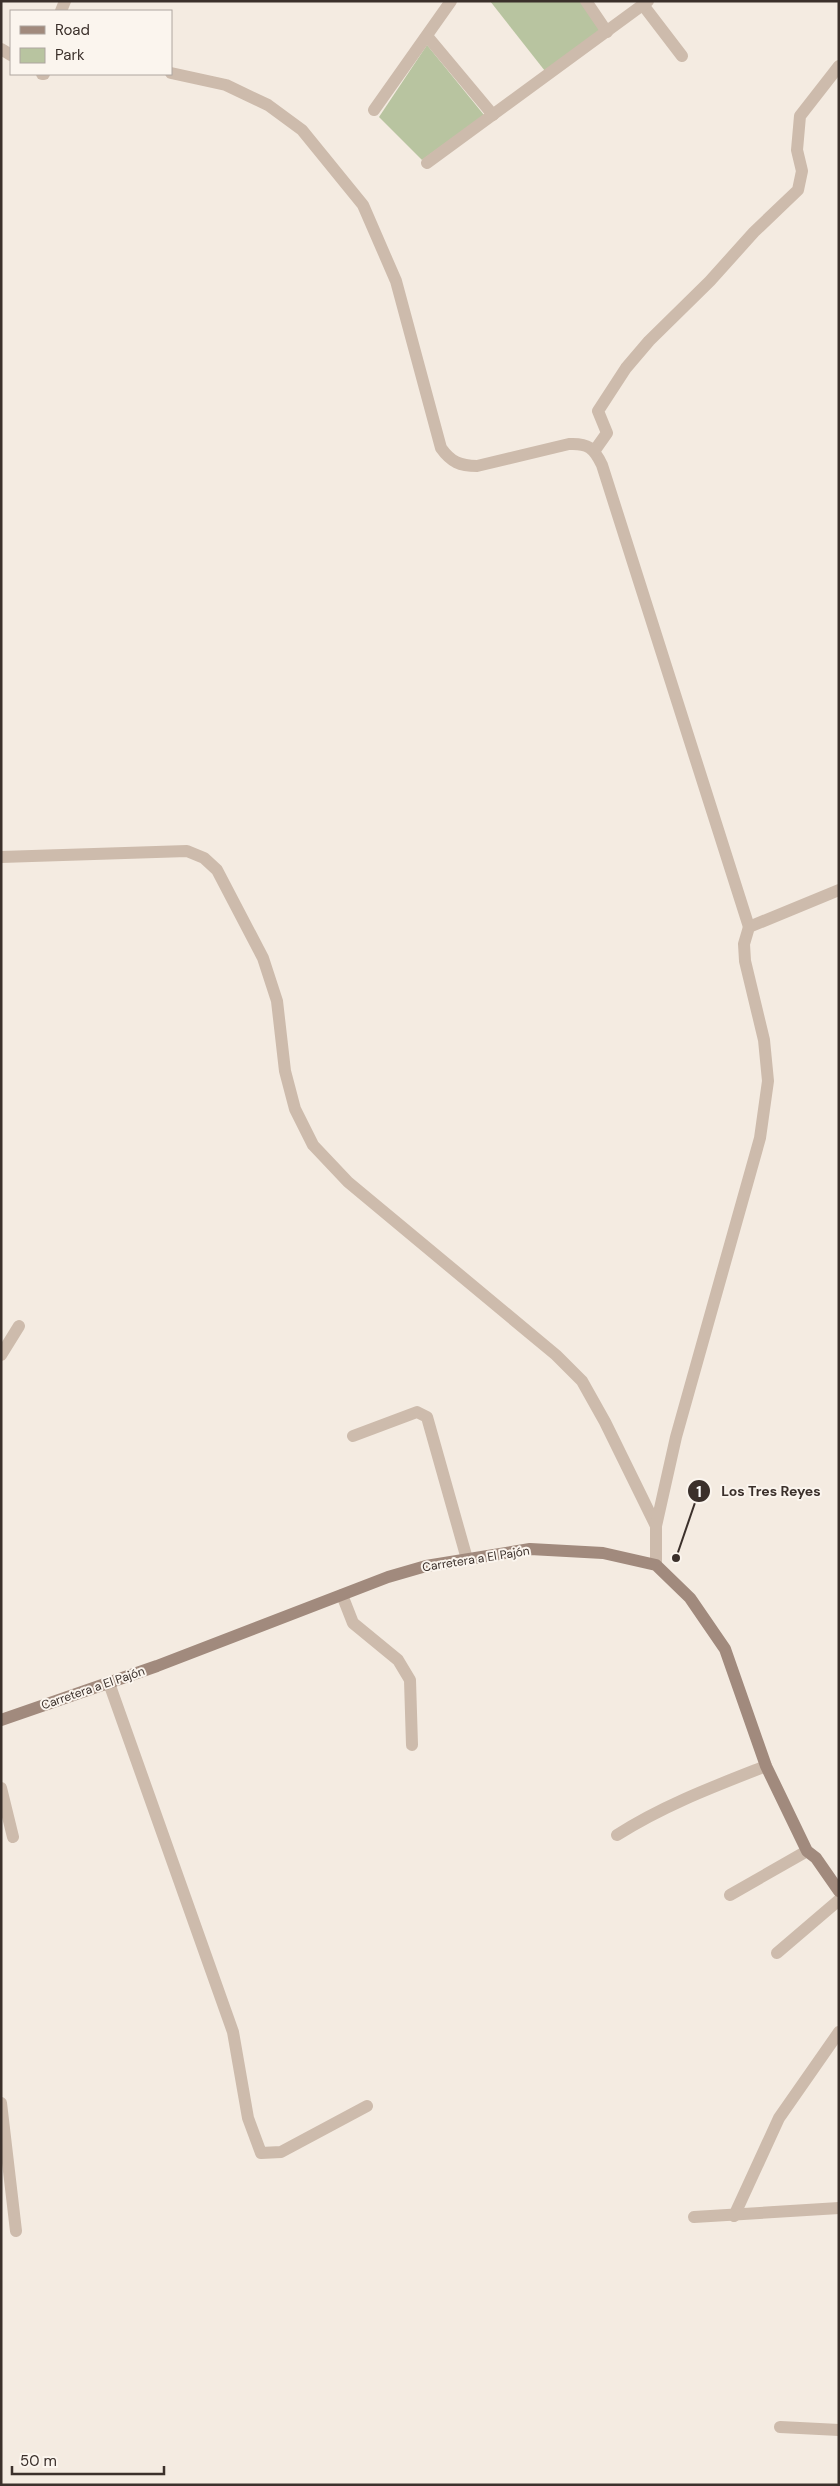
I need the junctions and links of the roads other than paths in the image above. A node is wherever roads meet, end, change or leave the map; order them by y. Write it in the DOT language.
graph roads {
  1 [pos="451,1"];
  2 [pos="586,1"];
  3 [pos="645,3"];
  4 [pos="607,32"];
  5 [pos="427,36"];
  6 [pos="682,56"];
  7 [pos="839,66"];
  8 [pos="172,73"];
  9 [pos="374,110"];
  10 [pos="493,115"];
  11 [pos="427,163"];
  12 [pos="595,450"];
  13 [pos="1,857"];
  14 [pos="839,890"];
  15 [pos="749,927"];
  16 [pos="19,1326"];
  17 [pos="1,1355"];
  18 [pos="353,1436"];
  19 [pos="656,1526"];
  20 [pos="467,1559"];
  21 [pos="656,1565"];
  22 [pos="342,1595"];
  23 [pos="109,1683"];
  24 [pos="1,1720"];
  25 [pos="412,1745"];
  26 [pos="766,1766"];
  27 [pos="1,1788"];
  28 [pos="617,1835"];
  29 [pos="13,1837"];
  30 [pos="807,1851"];
  31 [pos="839,1891"];
  32 [pos="730,1895"];
  33 [pos="839,1900"];
  34 [pos="777,1953"];
  35 [pos="839,2032"];
  36 [pos="1,2103"];
  37 [pos="367,2106"];
  38 [pos="839,2208"];
  39 [pos="734,2216"];
  40 [pos="694,2217"];
  41 [pos="16,2231"];
  42 [pos="780,2427"];
  43 [pos="839,2430"];
  1 -- 5 [label="street"];
  2 -- 4 [label="street"];
  3 -- 4 [label="street"];
  3 -- 6 [label="street"];
  4 -- 10 [label="street"];
  5 -- 9 [label="street"];
  5 -- 10 [label="street"];
  7 -- 12 [label="street"];
  8 -- 12 [label="street"];
  10 -- 11 [label="street"];
  12 -- 15 [label="street"];
  13 -- 19 [label="street"];
  14 -- 15 [label="street"];
  15 -- 19 [label="street"];
  16 -- 17 [label="street"];
  18 -- 20 [label="street"];
  19 -- 21 [label="street"];
  20 -- 21 [label="street, Carretera a El Pajón"];
  20 -- 22 [label="street, Carretera a El Pajón"];
  21 -- 26 [label="street"];
  22 -- 23 [label="street, Carretera a El Pajón"];
  22 -- 25 [label="street"];
  23 -- 24 [label="street, Carretera a El Pajón"];
  23 -- 37 [label="street"];
  26 -- 28 [label="street"];
  26 -- 30 [label="street"];
  27 -- 29 [label="street"];
  30 -- 31 [label="street"];
  30 -- 32 [label="street"];
  33 -- 34 [label="street"];
  35 -- 39 [label="street"];
  36 -- 41 [label="street"];
  38 -- 39 [label="street"];
  39 -- 40 [label="street"];
  42 -- 43 [label="street"];
}
